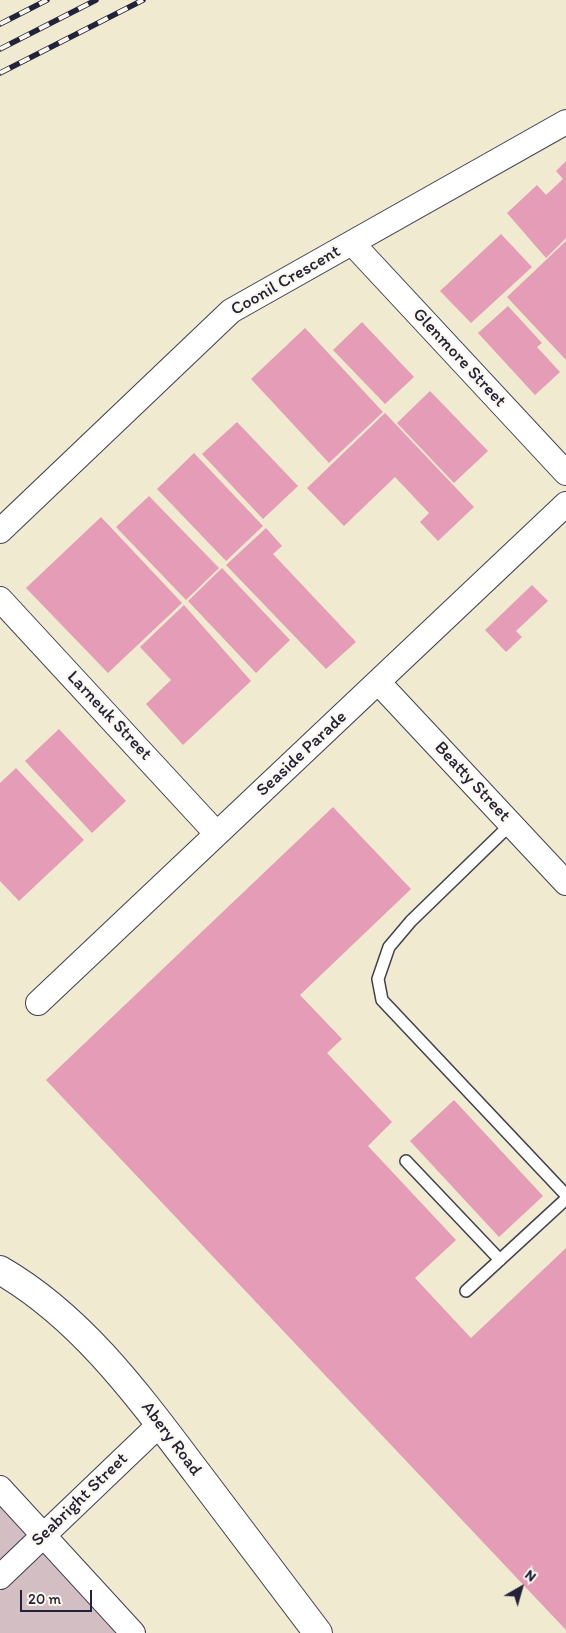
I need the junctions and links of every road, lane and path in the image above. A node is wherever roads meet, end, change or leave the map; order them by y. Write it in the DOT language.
graph roads {
  1 [pos="566,122"];
  2 [pos="352,243"];
  3 [pos="566,473"];
  4 [pos="566,504"];
  5 [pos="0,531"];
  6 [pos="0,599"];
  7 [pos="378,682"];
  8 [pos="511,824"];
  9 [pos="217,834"];
  10 [pos="566,883"];
  11 [pos="38,1002"];
  12 [pos="406,1161"];
  13 [pos="566,1197"];
  14 [pos="500,1260"];
  15 [pos="0,1270"];
  16 [pos="466,1291"];
  17 [pos="160,1424"];
  18 [pos="0,1488"];
  19 [pos="43,1536"];
  20 [pos="0,1577"];
  21 [pos="133,1633"];
  22 [pos="318,1633"];
  1 -- 2 [label="street, Coonil Crescent"];
  2 -- 3 [label="street, Glenmore Street"];
  2 -- 5 [label="street, Coonil Crescent"];
  4 -- 7 [label="street, Seaside Parade"];
  6 -- 9 [label="street, Larneuk Street"];
  7 -- 8 [label="street, Beatty Street"];
  7 -- 9 [label="street, Seaside Parade"];
  8 -- 10 [label="street, Beatty Street"];
  8 -- 13 [label="lane"];
  9 -- 11 [label="street, Seaside Parade"];
  12 -- 14 [label="lane"];
  13 -- 14 [label="lane"];
  14 -- 16 [label="lane"];
  15 -- 17 [label="main road, Abery Road"];
  17 -- 19 [label="street, Seabright Street"];
  17 -- 22 [label="main road, Abery Road"];
  18 -- 19 [label="street"];
  19 -- 20 [label="street, Seabright Street"];
  19 -- 21 [label="street"];
}
